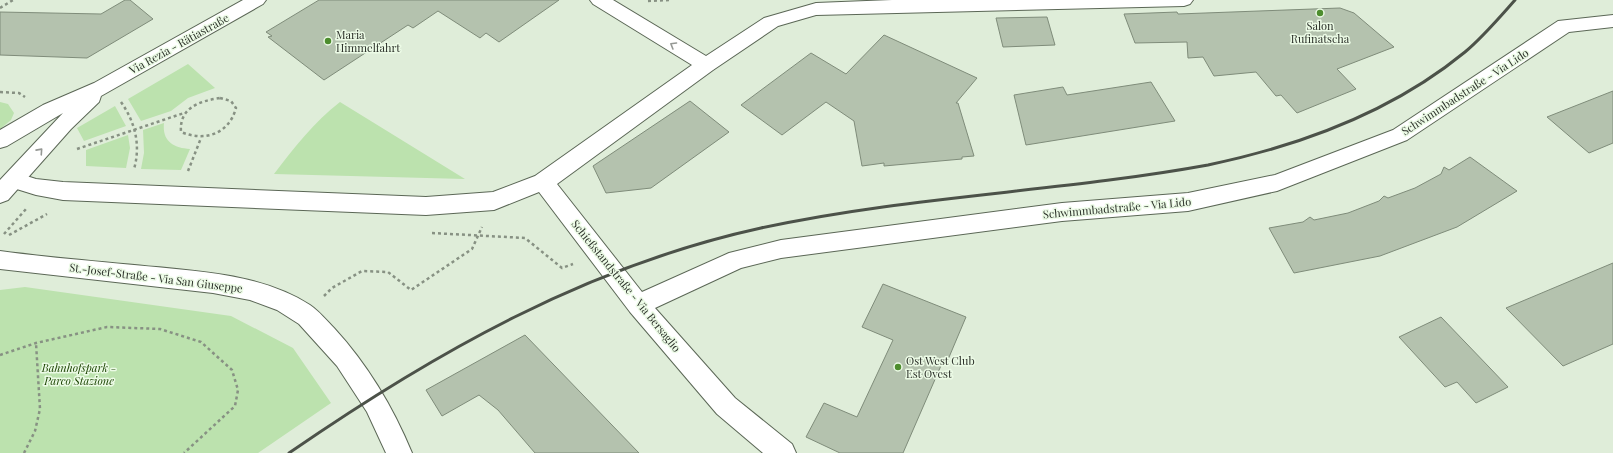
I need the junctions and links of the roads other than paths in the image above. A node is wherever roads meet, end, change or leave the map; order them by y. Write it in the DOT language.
graph roads {
  1 [pos="257,0"];
  2 [pos="599,0"];
  3 [pos="1184,0"];
  4 [pos="1613,21"];
  5 [pos="706,65"];
  6 [pos="104,86"];
  7 [pos="0,140"];
  8 [pos="543,182"];
  9 [pos="5,184"];
  10 [pos="0,260"];
  11 [pos="638,306"];
  12 [pos="399,453"];
  13 [pos="783,453"];
  1 -- 6 [label="street, Via Rezia - Rätiastraße"];
  5 -- 2 [label="street, one-way"];
  3 -- 5 [label="street"];
  4 -- 11 [label="street, Schwimmbadstraße - Via Lido"];
  5 -- 8 [label="street"];
  6 -- 7 [label="street"];
  9 -- 6 [label="street, one-way"];
  8 -- 9 [label="street"];
  8 -- 11 [label="street, Schießstandstraße - Via Bersaglio"];
  10 -- 12 [label="street, St.-Josef-Straße - Via San Giuseppe"];
  11 -- 13 [label="street, Schießstandstraße - Via Bersaglio"];
}
